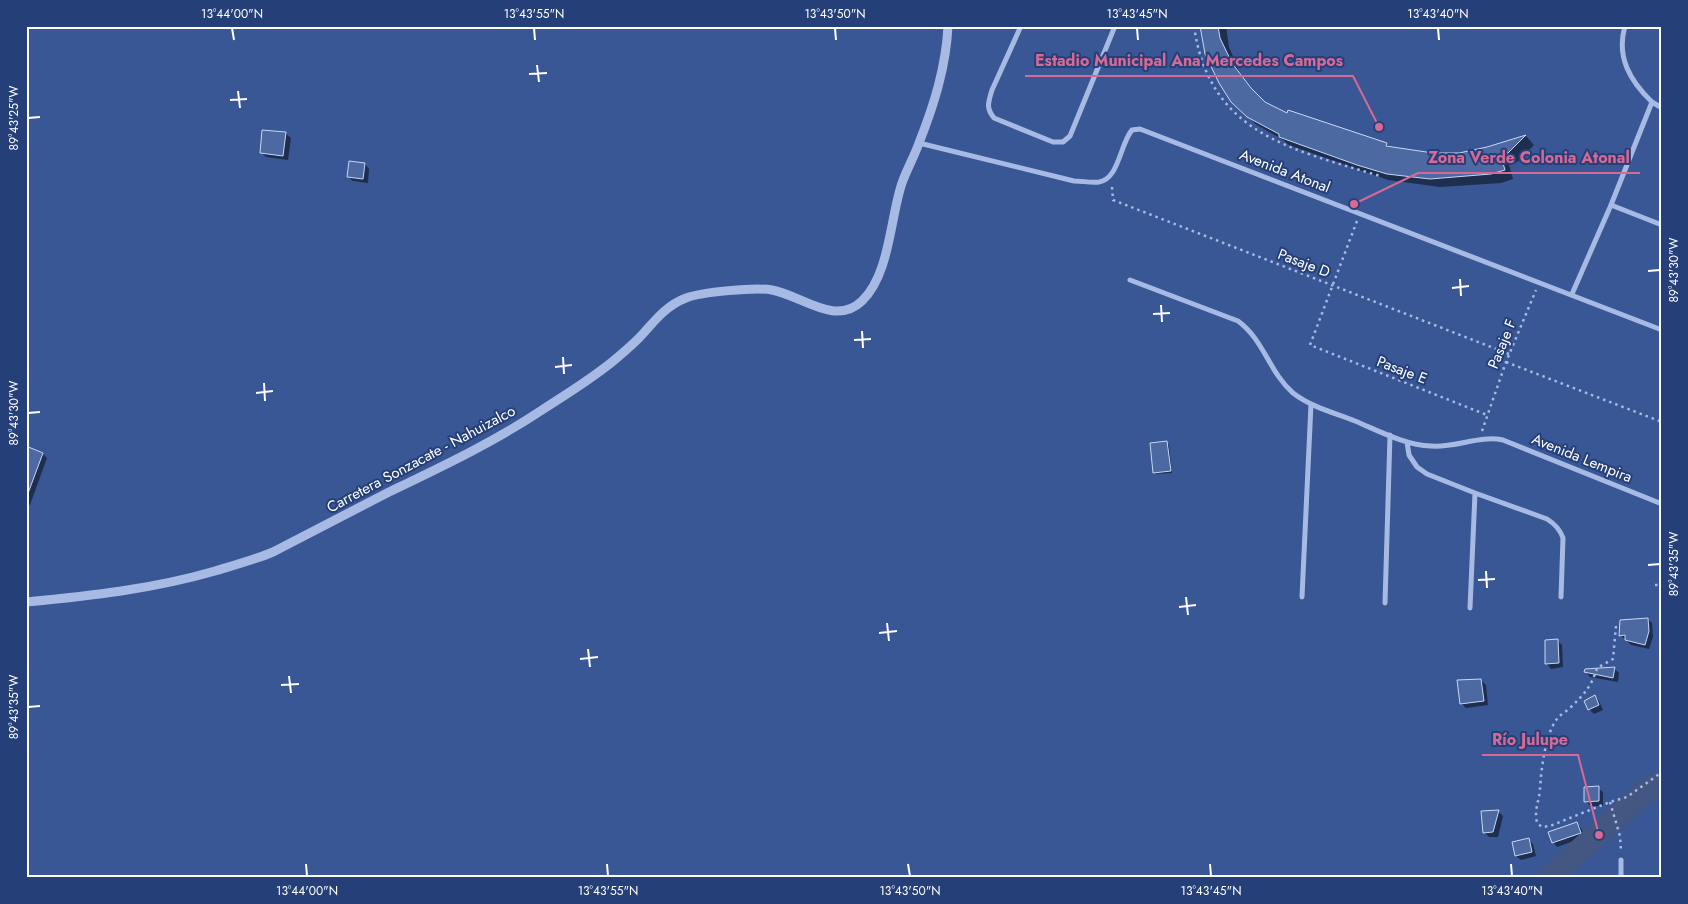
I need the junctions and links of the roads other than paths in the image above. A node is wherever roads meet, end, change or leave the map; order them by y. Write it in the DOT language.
graph roads {
  1 [pos="948,26"];
  2 [pos="1020,26"];
  3 [pos="1115,26"];
  4 [pos="1625,26"];
  5 [pos="1652,102"];
  6 [pos="1662,108"];
  7 [pos="920,143"];
  8 [pos="1610,204"];
  9 [pos="1662,225"];
  10 [pos="1130,280"];
  11 [pos="1572,294"];
  12 [pos="1662,330"];
  13 [pos="1311,404"];
  14 [pos="1390,435"];
  15 [pos="1407,442"];
  16 [pos="1475,493"];
  17 [pos="1662,504"];
  18 [pos="1302,597"];
  19 [pos="1561,597"];
  20 [pos="26,602"];
  21 [pos="1385,603"];
  22 [pos="1470,608"];
  23 [pos="1621,860"];
  24 [pos="1620,878"];
  1 -- 7 [label="street, Carretera Sonzacate - Nahuizalco"];
  2 -- 3 [label="street"];
  4 -- 5 [label="street"];
  5 -- 6 [label="street"];
  5 -- 8 [label="street"];
  7 -- 11 [label="street, Avenida Atonal"];
  7 -- 20 [label="street, Carretera Sonzacate - Nahuizalco"];
  8 -- 9 [label="street"];
  8 -- 11 [label="street"];
  10 -- 13 [label="street"];
  11 -- 12 [label="street, Avenida Atonal"];
  13 -- 14 [label="street"];
  13 -- 18 [label="street"];
  14 -- 15 [label="street"];
  14 -- 21 [label="street"];
  15 -- 16 [label="street"];
  15 -- 17 [label="street, Avenida Lempira"];
  16 -- 19 [label="street"];
  16 -- 22 [label="street"];
  23 -- 24 [label="street"];
}
